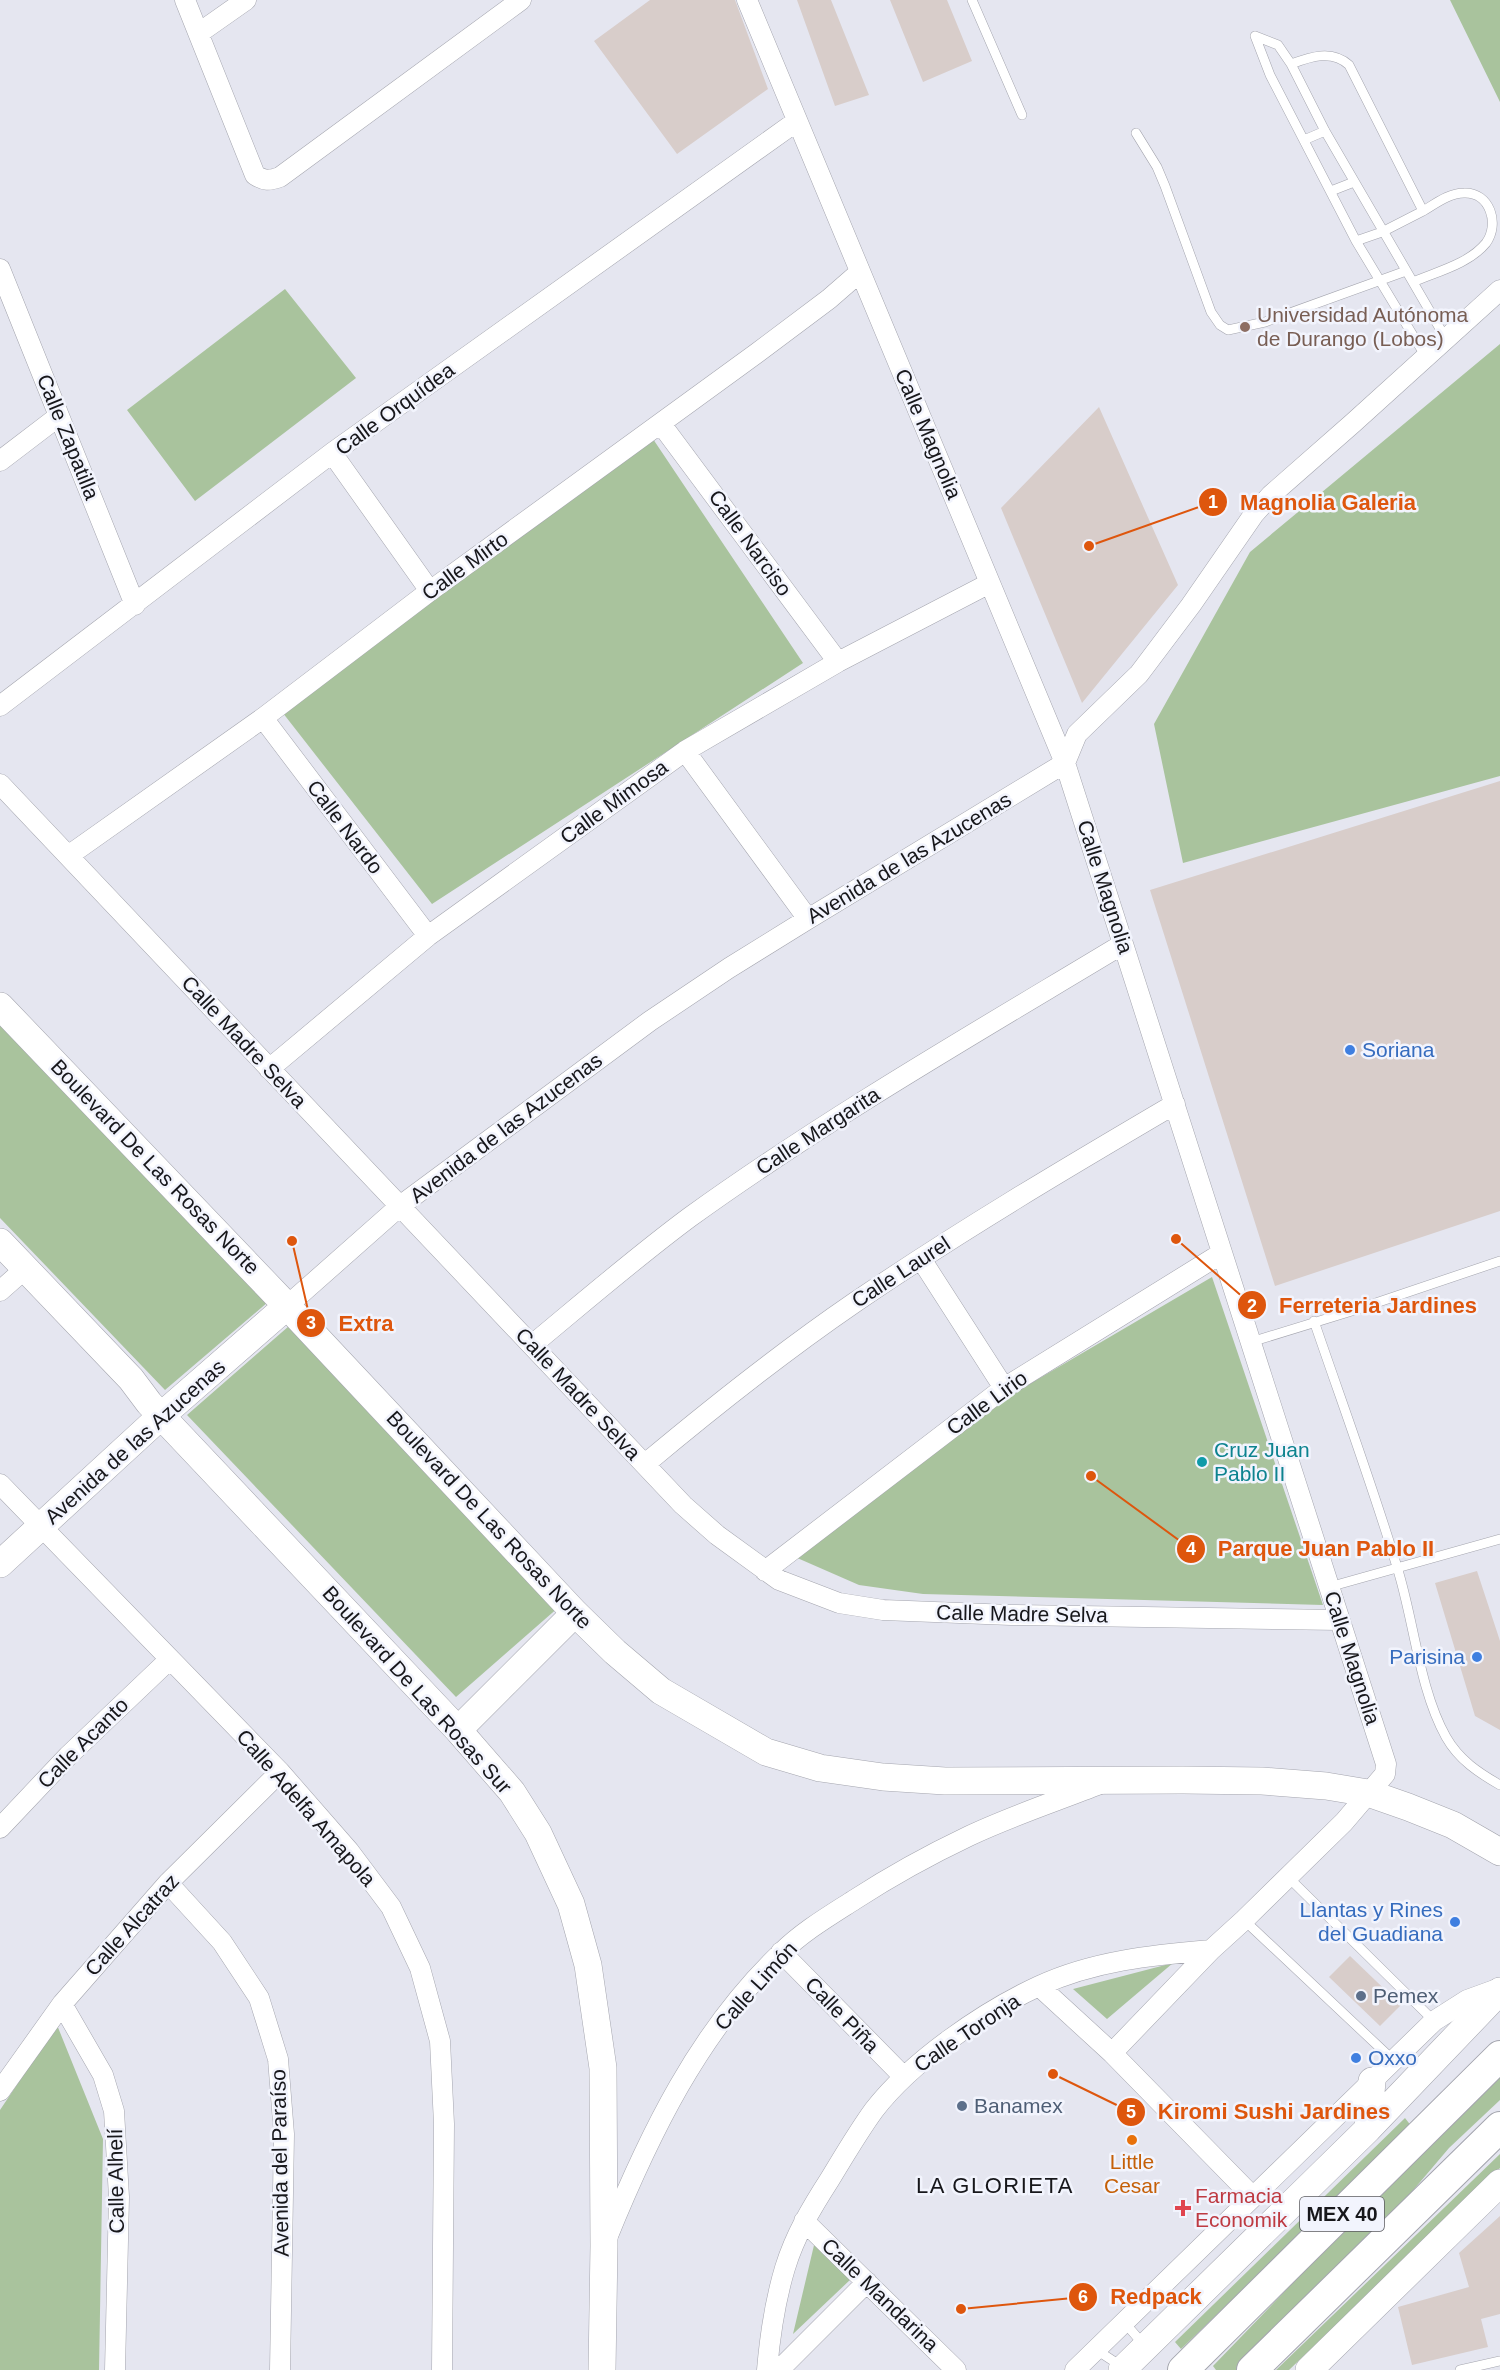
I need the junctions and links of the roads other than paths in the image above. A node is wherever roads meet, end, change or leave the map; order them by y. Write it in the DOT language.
graph roads {
  1 [pos="185,0"];
  2 [pos="246,0"];
  3 [pos="521,0"];
  4 [pos="747,0"];
  5 [pos="972,0"];
  6 [pos="199,33"];
  7 [pos="1291,64"];
  8 [pos="1022,115"];
  9 [pos="798,121"];
  10 [pos="1325,131"];
  11 [pos="1136,133"];
  12 [pos="1304,140"];
  13 [pos="1354,182"];
  14 [pos="1331,191"];
  15 [pos="1423,211"];
  16 [pos="1382,232"];
  17 [pos="1356,241"];
  18 [pos="0,269"];
  19 [pos="1406,271"];
  20 [pos="860,272"];
  21 [pos="1381,281"];
  22 [pos="1413,282"];
  23 [pos="1500,290"];
  24 [pos="1446,339"];
  25 [pos="1426,357"];
  26 [pos="59,416"];
  27 [pos="661,424"];
  28 [pos="332,453"];
  29 [pos="0,461"];
  30 [pos="990,583"];
  31 [pos="430,591"];
  32 [pos="135,604"];
  33 [pos="838,662"];
  34 [pos="0,706"];
  35 [pos="263,718"];
  36 [pos="685,751"];
  37 [pos="1065,764"];
  38 [pos="0,784"];
  39 [pos="68,856"];
  40 [pos="808,919"];
  41 [pos="428,936"];
  42 [pos="1123,944"];
  43 [pos="0,1006"];
  44 [pos="269,1069"];
  45 [pos="1175,1104"];
  46 [pos="400,1206"];
  47 [pos="0,1242"];
  48 [pos="1222,1253"];
  49 [pos="921,1258"];
  50 [pos="1500,1261"];
  51 [pos="26,1268"];
  52 [pos="0,1291"];
  53 [pos="287,1306"];
  54 [pos="1314,1321"];
  55 [pos="1251,1342"];
  56 [pos="532,1346"];
  57 [pos="1004,1388"];
  58 [pos="161,1416"];
  59 [pos="645,1464"];
  60 [pos="0,1484"];
  61 [pos="42,1526"];
  62 [pos="1500,1539"];
  63 [pos="0,1564"];
  64 [pos="1398,1569"];
  65 [pos="765,1571"];
  66 [pos="1329,1587"];
  67 [pos="575,1613"];
  68 [pos="1340,1620"];
  69 [pos="169,1660"];
  70 [pos="458,1730"];
  71 [pos="280,1772"];
  72 [pos="1108,1781"];
  73 [pos="1500,1785"];
  74 [pos="1368,1793"];
  75 [pos="0,1828"];
  76 [pos="1500,1852"];
  77 [pos="1288,1877"];
  78 [pos="168,1883"];
  79 [pos="1244,1920"];
  80 [pos="1211,1950"];
  81 [pos="781,1952"];
  82 [pos="1039,1986"];
  83 [pos="1500,1990"];
  84 [pos="62,2004"];
  85 [pos="1434,2021"];
  86 [pos="1112,2053"];
  87 [pos="1500,2056"];
  88 [pos="1393,2060"];
  89 [pos="904,2077"];
  90 [pos="1372,2081"];
  91 [pos="0,2091"];
  92 [pos="1500,2127"];
  93 [pos="1368,2129"];
  94 [pos="1500,2183"];
  95 [pos="1253,2197"];
  96 [pos="804,2221"];
  97 [pos="604,2246"];
  98 [pos="867,2282"];
  99 [pos="1124,2322"];
  100 [pos="1145,2347"];
  101 [pos="1095,2349"];
  102 [pos="1500,2361"];
  103 [pos="1123,2369"];
  104 [pos="115,2370"];
  105 [pos="280,2370"];
  106 [pos="442,2370"];
  107 [pos="602,2370"];
  108 [pos="767,2370"];
  109 [pos="779,2370"];
  110 [pos="956,2370"];
  111 [pos="1075,2370"];
  112 [pos="1183,2370"];
  113 [pos="1252,2370"];
  114 [pos="1309,2370"];
  115 [pos="1460,2370"];
  1 -- 6 [label="street"];
  2 -- 6 [label="street"];
  3 -- 6 [label="street"];
  4 -- 9 [label="street, Calle Magnolia"];
  5 -- 8 [label="lane"];
  7 -- 10 [label="lane"];
  7 -- 12 [label="lane"];
  7 -- 15 [label="lane"];
  9 -- 20 [label="street, Calle Magnolia"];
  9 -- 28 [label="street, Calle Orquídea"];
  10 -- 12 [label="lane"];
  10 -- 13 [label="lane"];
  11 -- 21 [label="lane"];
  12 -- 14 [label="lane"];
  13 -- 14 [label="lane"];
  13 -- 16 [label="lane"];
  14 -- 17 [label="lane"];
  15 -- 16 [label="lane"];
  15 -- 22 [label="lane"];
  16 -- 17 [label="lane"];
  16 -- 19 [label="lane"];
  17 -- 21 [label="lane"];
  18 -- 26 [label="street, Calle Zapatilla"];
  19 -- 21 [label="lane"];
  19 -- 22 [label="lane"];
  20 -- 27 [label="street, Calle Mirto"];
  20 -- 30 [label="street, Calle Magnolia"];
  21 -- 25 [label="lane"];
  22 -- 24 [label="lane"];
  23 -- 24 [label="street"];
  24 -- 25 [label="street"];
  25 -- 37 [label="street"];
  26 -- 29 [label="street"];
  26 -- 32 [label="street, Calle Zapatilla"];
  27 -- 31 [label="street, Calle Mirto"];
  27 -- 33 [label="street, Calle Narciso"];
  28 -- 31 [label="street"];
  28 -- 32 [label="street, Calle Orquídea"];
  30 -- 33 [label="street, Calle Mimosa"];
  30 -- 37 [label="street, Calle Magnolia"];
  31 -- 35 [label="street, Calle Mirto"];
  32 -- 34 [label="street, Calle Orquídea"];
  33 -- 36 [label="street, Calle Mimosa"];
  35 -- 39 [label="street, Calle Mirto"];
  35 -- 41 [label="street, Calle Nardo"];
  36 -- 40 [label="street"];
  36 -- 41 [label="street, Calle Mimosa"];
  37 -- 40 [label="street, Avenida de las Azucenas"];
  37 -- 42 [label="street, Calle Magnolia"];
  38 -- 39 [label="street, Calle Madre Selva"];
  39 -- 44 [label="street, Calle Madre Selva"];
  40 -- 46 [label="street, Avenida de las Azucenas"];
  41 -- 44 [label="street, Calle Mimosa"];
  42 -- 45 [label="street, Calle Magnolia"];
  42 -- 56 [label="street, Calle Margarita"];
  43 -- 53 [label="main road, Boulevard De Las Rosas Norte"];
  44 -- 46 [label="street, Calle Madre Selva"];
  45 -- 48 [label="street, Calle Magnolia"];
  45 -- 49 [label="street, Calle Laurel"];
  46 -- 53 [label="street, Avenida de las Azucenas"];
  46 -- 56 [label="street, Calle Madre Selva"];
  47 -- 51 [label="main road, Boulevard De Las Rosas Sur"];
  48 -- 55 [label="street, Calle Magnolia"];
  48 -- 57 [label="street, Calle Lirio"];
  49 -- 57 [label="street"];
  49 -- 59 [label="street, Calle Laurel"];
  50 -- 54 [label="lane"];
  51 -- 52 [label="street"];
  51 -- 58 [label="main road, Boulevard De Las Rosas Sur"];
  53 -- 58 [label="main road, Avenida de las Azucenas"];
  53 -- 67 [label="main road, Boulevard De Las Rosas Norte"];
  54 -- 55 [label="lane"];
  54 -- 64 [label="lane"];
  55 -- 66 [label="street, Calle Magnolia"];
  56 -- 59 [label="street, Calle Madre Selva"];
  57 -- 65 [label="street, Calle Lirio"];
  58 -- 61 [label="main road, Avenida de las Azucenas"];
  58 -- 70 [label="main road, Boulevard De Las Rosas Sur"];
  59 -- 65 [label="street, Calle Madre Selva"];
  60 -- 61 [label="street, Calle Adelfa Amapola"];
  61 -- 63 [label="main road, Avenida de las Azucenas"];
  61 -- 69 [label="street, Calle Adelfa Amapola"];
  62 -- 64 [label="lane"];
  64 -- 66 [label="lane"];
  64 -- 73 [label="lane"];
  65 -- 68 [label="street, Calle Madre Selva"];
  66 -- 68 [label="street, Calle Magnolia"];
  67 -- 70 [label="main road"];
  67 -- 72 [label="main road, Boulevard De Las Rosas Norte"];
  68 -- 74 [label="street, Calle Magnolia"];
  69 -- 71 [label="street, Calle Adelfa Amapola"];
  69 -- 75 [label="street, Calle Acanto"];
  70 -- 97 [label="main road, Boulevard De Las Rosas Sur"];
  71 -- 78 [label="street, Calle Alcatraz"];
  71 -- 106 [label="street, Calle Adelfa Amapola"];
  72 -- 74 [label="main road, Boulevard De Las Rosas Norte"];
  72 -- 81 [label="street, Calle Limón"];
  74 -- 76 [label="main road, Boulevard De Las Rosas Norte"];
  74 -- 77 [label="street"];
  77 -- 79 [label="street"];
  77 -- 85 [label="lane"];
  78 -- 84 [label="street, Calle Alcatraz"];
  78 -- 105 [label="street, Avenida del Paraíso"];
  79 -- 80 [label="street"];
  79 -- 88 [label="lane"];
  80 -- 82 [label="street, Calle Toronja"];
  80 -- 86 [label="street"];
  81 -- 89 [label="street, Calle Piña"];
  81 -- 97 [label="street, Calle Limón"];
  82 -- 86 [label="street"];
  82 -- 89 [label="street, Calle Toronja"];
  83 -- 85 [label="street"];
  83 -- 93 [label="main road"];
  84 -- 91 [label="street, Calle Alcatraz"];
  84 -- 104 [label="street, Calle Alhelí"];
  85 -- 88 [label="street"];
  86 -- 95 [label="street"];
  87 -- 112 [label="main road, MEX 40"];
  88 -- 90 [label="street"];
  89 -- 96 [label="street, Calle Toronja"];
  90 -- 93 [label="main road"];
  90 -- 95 [label="street"];
  92 -- 113 [label="main road, MEX 40"];
  93 -- 100 [label="main road"];
  94 -- 114 [label="main road"];
  95 -- 99 [label="street"];
  96 -- 98 [label="street, Calle Mandarina"];
  96 -- 108 [label="street, Calle Toronja"];
  97 -- 107 [label="main road, Boulevard De Las Rosas Sur"];
  98 -- 109 [label="street"];
  98 -- 110 [label="street, Calle Mandarina"];
  99 -- 100 [label="lane"];
  99 -- 101 [label="street"];
  100 -- 103 [label="main road"];
  101 -- 103 [label="lane"];
  101 -- 111 [label="street"];
  102 -- 115 [label="lane"];
}
